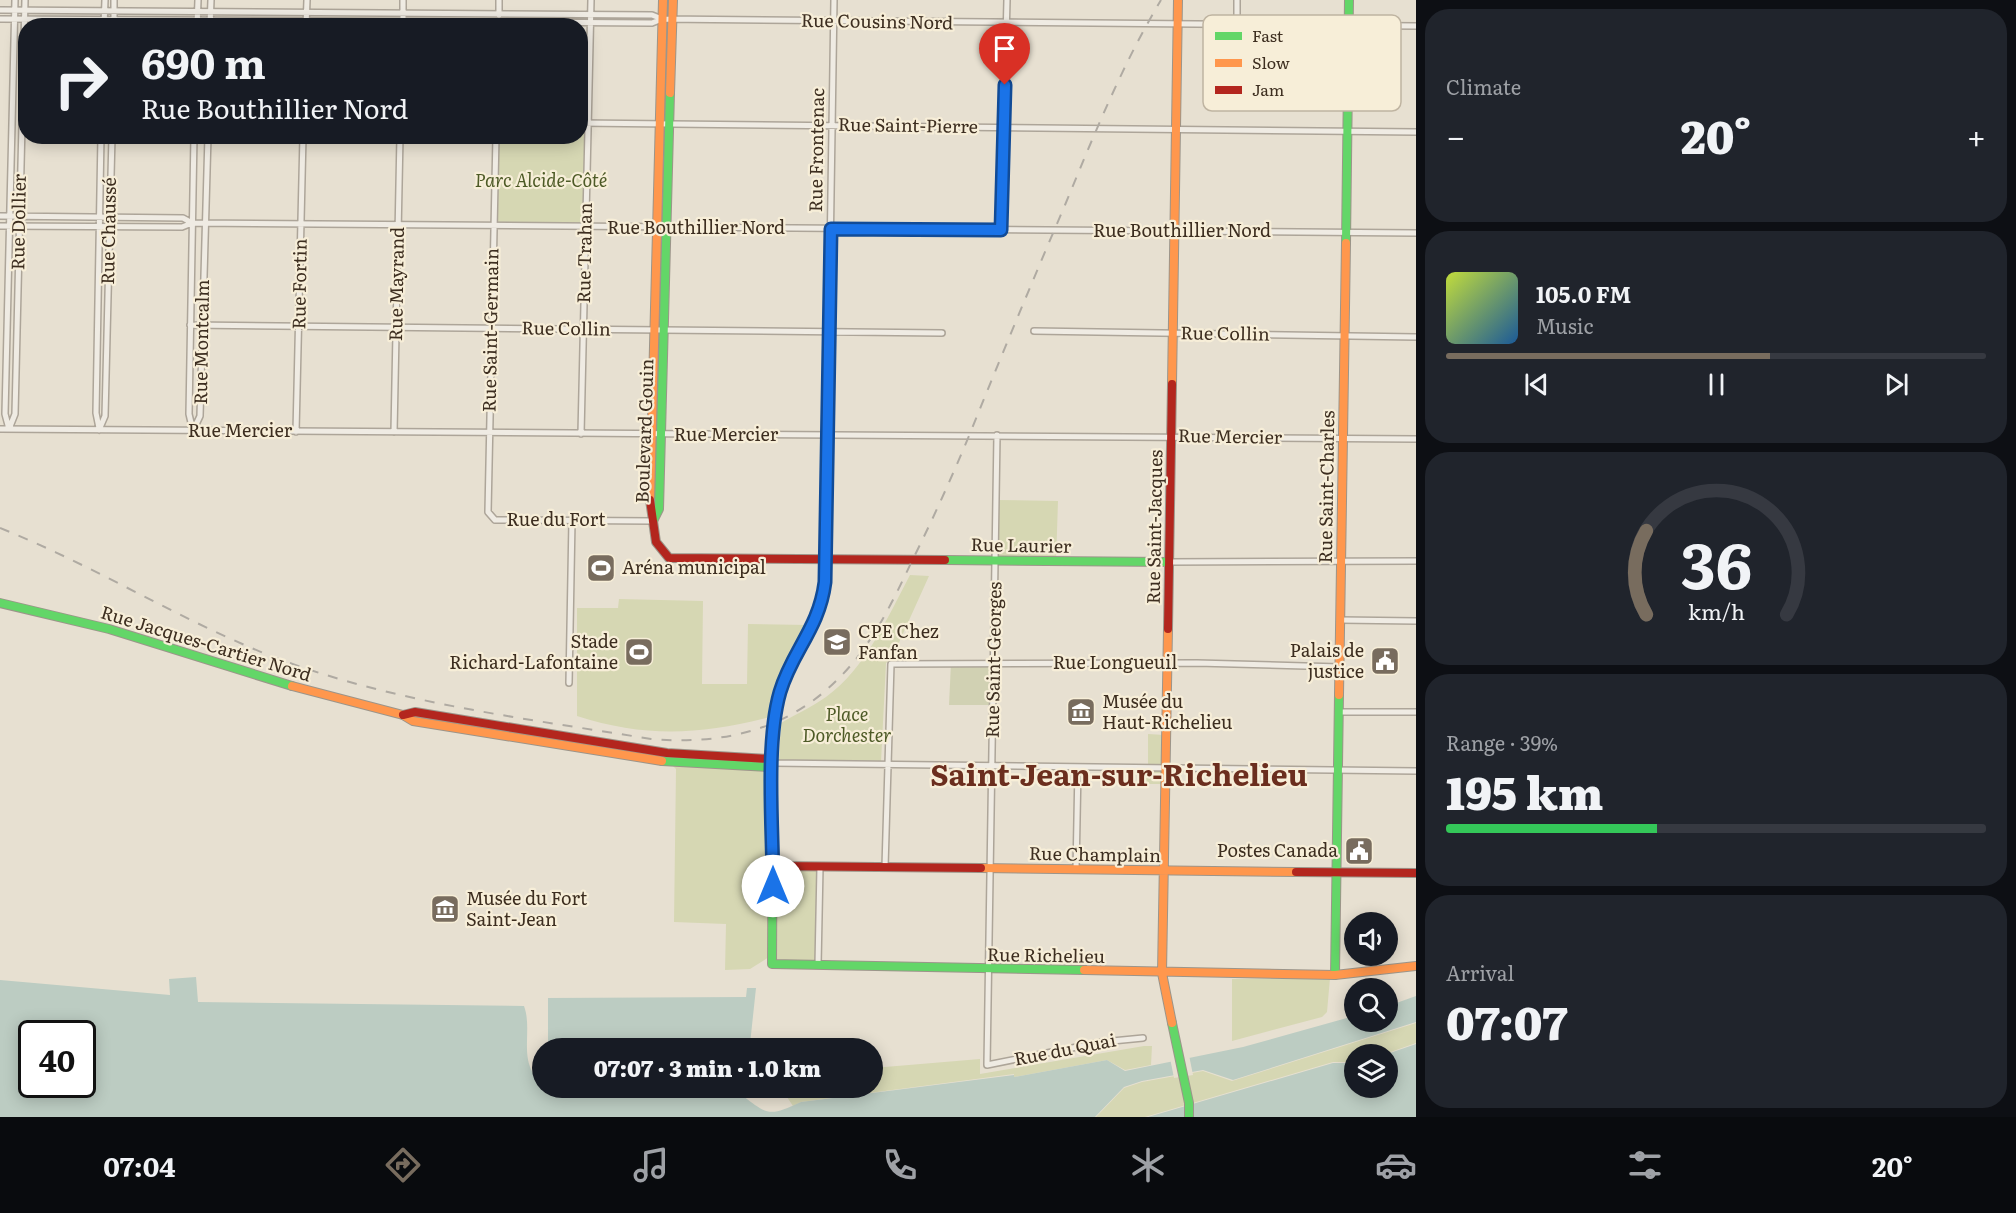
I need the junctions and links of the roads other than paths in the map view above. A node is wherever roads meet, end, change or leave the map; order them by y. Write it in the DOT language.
graph roads {
  1 [pos="15,0"];
  2 [pos="25,0"];
  3 [pos="105,0"];
  4 [pos="114,0"];
  5 [pos="198,0"];
  6 [pos="211,0"];
  7 [pos="307,0"];
  8 [pos="403,0"];
  9 [pos="499,0"];
  10 [pos="591,0"];
  11 [pos="663,0"];
  12 [pos="673,0"];
  13 [pos="834,0"];
  14 [pos="1007,0"];
  15 [pos="1178,0"];
  16 [pos="1238,0"];
  17 [pos="0,9"];
  18 [pos="15,10"];
  19 [pos="25,10"];
  20 [pos="105,10"];
  21 [pos="114,10"];
  22 [pos="198,11"];
  23 [pos="210,11"];
  24 [pos="306,12"];
  25 [pos="403,13"];
  26 [pos="499,14"];
  27 [pos="590,15"];
  28 [pos="1237,15"];
  29 [pos="24,18"];
  30 [pos="104,18"];
  31 [pos="114,18"];
  32 [pos="197,18"];
  33 [pos="210,18"];
  34 [pos="306,18"];
  35 [pos="403,18"];
  36 [pos="499,18"];
  37 [pos="0,19"];
  38 [pos="15,19"];
  39 [pos="662,20"];
  40 [pos="673,20"];
  41 [pos="834,21"];
  42 [pos="590,22"];
  43 [pos="1007,23"];
  44 [pos="1178,24"];
  45 [pos="1203,24"];
  46 [pos="1401,27"];
  47 [pos="1416,27"];
  48 [pos="1347,111"];
  49 [pos="13,119"];
  50 [pos="18,119"];
  51 [pos="588,123"];
  52 [pos="659,123"];
  53 [pos="670,123"];
  54 [pos="832,125"];
  55 [pos="1004,127"];
  56 [pos="1176,129"];
  57 [pos="1347,131"];
  58 [pos="1416,132"];
  59 [pos="20,144"];
  60 [pos="101,144"];
  61 [pos="112,144"];
  62 [pos="194,144"];
  63 [pos="207,144"];
  64 [pos="303,144"];
  65 [pos="400,144"];
  66 [pos="496,144"];
  67 [pos="588,144"];
  68 [pos="0,216"];
  69 [pos="10,216"];
  70 [pos="19,216"];
  71 [pos="100,217"];
  72 [pos="110,217"];
  73 [pos="192,223"];
  74 [pos="205,223"];
  75 [pos="301,224"];
  76 [pos="399,225"];
  77 [pos="0,226"];
  78 [pos="10,226"];
  79 [pos="19,226"];
  80 [pos="109,226"];
  81 [pos="494,226"];
  82 [pos="99,227"];
  83 [pos="586,227"];
  84 [pos="657,227"];
  85 [pos="667,227"];
  86 [pos="831,229"];
  87 [pos="1001,230"];
  88 [pos="1175,231"];
  89 [pos="1346,232"];
  90 [pos="1416,233"];
  91 [pos="17,325"];
  92 [pos="190,325"];
  93 [pos="203,325"];
  94 [pos="7,326"];
  95 [pos="98,326"];
  96 [pos="107,326"];
  97 [pos="299,326"];
  98 [pos="396,327"];
  99 [pos="492,328"];
  100 [pos="583,329"];
  101 [pos="654,330"];
  102 [pos="664,330"];
  103 [pos="1034,331"];
  104 [pos="830,332"];
  105 [pos="942,333"];
  106 [pos="1173,333"];
  107 [pos="1344,336"];
  108 [pos="1416,337"];
  109 [pos="0,429"];
  110 [pos="9,429"];
  111 [pos="99,430"];
  112 [pos="193,431"];
  113 [pos="297,432"];
  114 [pos="394,432"];
  115 [pos="489,433"];
  116 [pos="581,434"];
  117 [pos="652,434"];
  118 [pos="661,434"];
  119 [pos="828,435"];
  120 [pos="997,435"];
  121 [pos="1171,436"];
  122 [pos="1343,438"];
  123 [pos="1416,439"];
  124 [pos="495,520"];
  125 [pos="572,520"];
  126 [pos="653,521"];
  127 [pos="826,560"];
  128 [pos="1416,561"];
  129 [pos="996,562"];
  130 [pos="1169,562"];
  131 [pos="1341,563"];
  132 [pos="0,603"];
  133 [pos="1340,620"];
  134 [pos="1416,621"];
  135 [pos="994,663"];
  136 [pos="1167,663"];
  137 [pos="1340,666"];
  138 [pos="569,683"];
  139 [pos="1339,712"];
  140 [pos="1416,712"];
  141 [pos="773,763"];
  142 [pos="886,766"];
  143 [pos="993,767"];
  144 [pos="1078,768"];
  145 [pos="1166,768"];
  146 [pos="1338,770"];
  147 [pos="1416,771"];
  148 [pos="773,866"];
  149 [pos="820,867"];
  150 [pos="885,867"];
  151 [pos="992,869"];
  152 [pos="1076,870"];
  153 [pos="1163,871"];
  154 [pos="1337,873"];
  155 [pos="1416,873"];
  156 [pos="818,966"];
  157 [pos="1416,966"];
  158 [pos="991,970"];
  159 [pos="1162,973"];
  160 [pos="1335,975"];
  161 [pos="1143,1038"];
  162 [pos="987,1065"];
  163 [pos="1189,1117"];
  1 -- 18 [label="street, Rue Dollier"];
  2 -- 19 [label="street, Rue Dollier"];
  3 -- 20 [label="street"];
  4 -- 21 [label="street"];
  5 -- 22 [label="street"];
  6 -- 23 [label="street"];
  7 -- 24 [label="street"];
  8 -- 25 [label="street"];
  9 -- 26 [label="street"];
  10 -- 27 [label="street, Rue Trahan"];
  11 -- 39 [label="street, Boulevard Gouin"];
  12 -- 40 [label="street, Boulevard Gouin"];
  13 -- 41 [label="street, Rue Frontenac"];
  14 -- 43 [label="street"];
  15 -- 44 [label="street, Rue Saint-Jacques"];
  16 -- 28 [label="street"];
  17 -- 18 [label="street, Rue Cousins Nord"];
  18 -- 19 [label="street, Rue Cousins Nord"];
  18 -- 38 [label="street, Rue Dollier"];
  19 -- 20 [label="street, Rue Cousins Nord"];
  19 -- 29 [label="street, Rue Dollier"];
  20 -- 21 [label="street, Rue Cousins Nord"];
  20 -- 30 [label="street"];
  21 -- 22 [label="street, Rue Cousins Nord"];
  21 -- 31 [label="street"];
  22 -- 23 [label="street, Rue Cousins Nord"];
  22 -- 32 [label="street"];
  23 -- 24 [label="street, Rue Cousins Nord"];
  23 -- 33 [label="street"];
  24 -- 25 [label="street, Rue Cousins Nord"];
  24 -- 34 [label="street"];
  25 -- 26 [label="street, Rue Cousins Nord"];
  25 -- 35 [label="street"];
  26 -- 27 [label="street, Rue Cousins Nord"];
  26 -- 36 [label="street"];
  27 -- 39 [label="street, Rue Cousins Nord"];
  27 -- 42 [label="street, Rue Trahan"];
  37 -- 38 [label="street, Rue Cousins Nord"];
  38 -- 49 [label="street, Rue Dollier"];
  39 -- 40 [label="street, Rue Cousins Nord"];
  39 -- 42 [label="street, Rue Cousins Nord"];
  39 -- 52 [label="street, Boulevard Gouin"];
  40 -- 41 [label="street, Rue Cousins Nord"];
  40 -- 53 [label="street, Boulevard Gouin"];
  41 -- 43 [label="street, Rue Cousins Nord"];
  41 -- 54 [label="street, Rue Frontenac"];
  42 -- 51 [label="street, Rue Trahan"];
  43 -- 44 [label="street, Rue Cousins Nord"];
  43 -- 55 [label="street"];
  44 -- 45 [label="street, Rue Cousins Nord"];
  44 -- 56 [label="street, Rue Saint-Jacques"];
  46 -- 47 [label="street, Rue Cousins Nord"];
  48 -- 57 [label="street, Rue Saint-Charles"];
  49 -- 50 [label="street"];
  49 -- 69 [label="street, Rue Dollier"];
  51 -- 52 [label="street, Rue Saint-Pierre"];
  52 -- 53 [label="street, Rue Saint-Pierre"];
  52 -- 84 [label="street, Boulevard Gouin"];
  53 -- 54 [label="street, Rue Saint-Pierre"];
  53 -- 85 [label="street, Boulevard Gouin"];
  54 -- 55 [label="street, Rue Saint-Pierre"];
  54 -- 86 [label="street, Rue Frontenac"];
  55 -- 56 [label="street, Rue Saint-Pierre"];
  55 -- 87 [label="street"];
  56 -- 57 [label="street, Rue Saint-Pierre"];
  56 -- 88 [label="street, Rue Saint-Jacques"];
  57 -- 58 [label="street, Rue Saint-Pierre"];
  57 -- 89 [label="street, Rue Saint-Charles"];
  59 -- 70 [label="street, Rue Dollier"];
  60 -- 71 [label="street, Rue Chaussé"];
  61 -- 72 [label="street, Rue Chaussé"];
  62 -- 73 [label="street, Rue Montcalm"];
  63 -- 74 [label="street, Rue Montcalm"];
  64 -- 75 [label="street, Rue Fortin"];
  65 -- 76 [label="street, Rue Mayrand"];
  66 -- 81 [label="street, Rue Saint-Germain"];
  67 -- 83 [label="street, Rue Trahan"];
  68 -- 69 [label="street, Rue Bouthillier Nord"];
  69 -- 70 [label="street, Rue Bouthillier Nord"];
  69 -- 78 [label="street, Rue Dollier"];
  70 -- 71 [label="street, Rue Bouthillier Nord"];
  70 -- 79 [label="street, Rue Dollier"];
  71 -- 72 [label="street, Rue Bouthillier Nord"];
  71 -- 82 [label="street, Rue Chaussé"];
  72 -- 73 [label="street, Rue Bouthillier Nord"];
  72 -- 80 [label="street, Rue Chaussé"];
  73 -- 74 [label="street, Rue Bouthillier Nord"];
  73 -- 80 [label="street, Rue Bouthillier Nord"];
  73 -- 92 [label="street, Rue Montcalm"];
  74 -- 75 [label="street, Rue Bouthillier Nord"];
  74 -- 93 [label="street, Rue Montcalm"];
  75 -- 76 [label="street, Rue Bouthillier Nord"];
  75 -- 97 [label="street, Rue Fortin"];
  76 -- 81 [label="street, Rue Bouthillier Nord"];
  76 -- 98 [label="street, Rue Mayrand"];
  77 -- 78 [label="street, Rue Bouthillier Nord"];
  78 -- 79 [label="street, Rue Bouthillier Nord"];
  78 -- 94 [label="street, Rue Dollier"];
  79 -- 82 [label="street, Rue Bouthillier Nord"];
  79 -- 91 [label="street, Rue Dollier"];
  80 -- 82 [label="street, Rue Bouthillier Nord"];
  80 -- 96 [label="street, Rue Chaussé"];
  81 -- 83 [label="street, Rue Bouthillier Nord"];
  81 -- 99 [label="street, Rue Saint-Germain"];
  82 -- 95 [label="street, Rue Chaussé"];
  83 -- 84 [label="street, Rue Bouthillier Nord"];
  83 -- 100 [label="street, Rue Trahan"];
  84 -- 85 [label="street, Rue Bouthillier Nord"];
  84 -- 101 [label="street, Boulevard Gouin"];
  85 -- 86 [label="street, Rue Bouthillier Nord"];
  85 -- 102 [label="street, Boulevard Gouin"];
  86 -- 87 [label="street, Rue Bouthillier Nord"];
  86 -- 104 [label="street, Rue Frontenac"];
  87 -- 88 [label="street, Rue Bouthillier Nord"];
  88 -- 89 [label="street, Rue Bouthillier Nord"];
  88 -- 106 [label="street, Rue Saint-Jacques"];
  89 -- 90 [label="street, Rue Bouthillier Nord"];
  89 -- 107 [label="street, Rue Saint-Charles"];
  91 -- 94 [label="street"];
  91 -- 110 [label="street, Rue Dollier"];
  92 -- 93 [label="street, Rue Collin"];
  92 -- 112 [label="street, Rue Montcalm"];
  93 -- 97 [label="street, Rue Collin"];
  93 -- 112 [label="street, Rue Montcalm"];
  94 -- 110 [label="street, Rue Dollier"];
  95 -- 96 [label="street"];
  95 -- 111 [label="street, Rue Chaussé"];
  96 -- 111 [label="street, Rue Chaussé"];
  97 -- 98 [label="street, Rue Collin"];
  97 -- 113 [label="street, Rue Fortin"];
  98 -- 99 [label="street, Rue Collin"];
  98 -- 114 [label="street, Rue Mayrand"];
  99 -- 100 [label="street, Rue Collin"];
  99 -- 115 [label="street, Rue Saint-Germain"];
  100 -- 101 [label="street, Rue Collin"];
  100 -- 116 [label="street, Rue Trahan"];
  101 -- 102 [label="street, Rue Collin"];
  101 -- 117 [label="street, Boulevard Gouin"];
  102 -- 104 [label="street, Rue Collin"];
  102 -- 118 [label="street, Boulevard Gouin"];
  103 -- 106 [label="street, Rue Collin"];
  104 -- 105 [label="street, Rue Collin"];
  104 -- 119 [label="street, Rue Frontenac"];
  106 -- 107 [label="street, Rue Collin"];
  106 -- 121 [label="street, Rue Saint-Jacques"];
  107 -- 108 [label="street, Rue Collin"];
  107 -- 122 [label="street, Rue Saint-Charles"];
  109 -- 110 [label="street, Rue Mercier"];
  110 -- 111 [label="street, Rue Mercier"];
  111 -- 112 [label="street, Rue Mercier"];
  112 -- 113 [label="street, Rue Mercier"];
  113 -- 114 [label="street, Rue Mercier"];
  114 -- 115 [label="street, Rue Mercier"];
  115 -- 116 [label="street, Rue Mercier"];
  115 -- 124 [label="street, Rue Saint-Germain"];
  116 -- 117 [label="street, Rue Mercier"];
  117 -- 118 [label="street, Rue Mercier"];
  117 -- 126 [label="street, Boulevard Gouin"];
  118 -- 119 [label="street, Rue Mercier"];
  118 -- 126 [label="street, Boulevard Gouin"];
  119 -- 120 [label="street, Rue Mercier"];
  119 -- 127 [label="street, Rue Frontenac"];
  120 -- 121 [label="street, Rue Mercier"];
  120 -- 129 [label="street, Rue Saint-Georges"];
  121 -- 122 [label="street, Rue Mercier"];
  121 -- 130 [label="street, Rue Saint-Jacques"];
  122 -- 123 [label="street, Rue Mercier"];
  122 -- 131 [label="street, Rue Saint-Charles"];
  124 -- 125 [label="street, Rue du Fort"];
  125 -- 126 [label="street, Rue du Fort"];
  125 -- 138 [label="street"];
  126 -- 127 [label="street, Rue Laurier"];
  127 -- 129 [label="street, Rue Laurier"];
  127 -- 141 [label="street, Rue Frontenac"];
  128 -- 131 [label="street, Rue Laurier"];
  129 -- 130 [label="street, Rue Laurier"];
  129 -- 135 [label="street, Rue Saint-Georges"];
  130 -- 131 [label="street, Rue Laurier"];
  130 -- 136 [label="street, Rue Saint-Jacques"];
  131 -- 133 [label="street, Rue Saint-Charles"];
  132 -- 141 [label="street, Rue Jacques-Cartier Nord"];
  133 -- 134 [label="street"];
  133 -- 137 [label="street, Rue Saint-Charles"];
  135 -- 136 [label="street, Rue Longueuil"];
  135 -- 142 [label="street, Rue Longueuil"];
  135 -- 143 [label="street, Rue Saint-Georges"];
  136 -- 137 [label="street, Rue Longueuil"];
  136 -- 145 [label="street, Rue Saint-Jacques"];
  137 -- 139 [label="street, Rue Saint-Charles"];
  139 -- 140 [label="street"];
  139 -- 146 [label="street, Rue Saint-Charles"];
  141 -- 142 [label="street, Rue Jacques-Cartier Nord"];
  141 -- 148 [label="street, Rue Frontenac"];
  142 -- 143 [label="street, Rue Jacques-Cartier Nord"];
  142 -- 150 [label="street"];
  143 -- 144 [label="street, Rue Jacques-Cartier Nord"];
  143 -- 151 [label="street, Rue Saint-Georges"];
  144 -- 145 [label="street, Rue Jacques-Cartier Nord"];
  144 -- 152 [label="street"];
  145 -- 146 [label="street, Rue Jacques-Cartier Nord"];
  145 -- 153 [label="street, Rue Saint-Jacques"];
  146 -- 147 [label="street, Rue Jacques-Cartier Nord"];
  146 -- 154 [label="street, Rue Saint-Charles"];
  148 -- 149 [label="street, Rue Champlain"];
  148 -- 156 [label="street, Rue Richelieu"];
  149 -- 150 [label="street, Rue Champlain"];
  149 -- 156 [label="street"];
  150 -- 151 [label="street, Rue Champlain"];
  151 -- 152 [label="street, Rue Champlain"];
  151 -- 158 [label="street, Rue Saint-Georges"];
  152 -- 153 [label="street, Rue Champlain"];
  153 -- 154 [label="street, Rue Champlain"];
  153 -- 159 [label="street, Rue Saint-Jacques"];
  154 -- 155 [label="street, Rue Champlain"];
  154 -- 160 [label="street, Rue Saint-Charles"];
  156 -- 158 [label="street, Rue Richelieu"];
  157 -- 160 [label="street, Rue Richelieu"];
  158 -- 159 [label="street, Rue Richelieu"];
  158 -- 162 [label="street, Rue Saint-Georges"];
  159 -- 160 [label="street, Rue Richelieu"];
  159 -- 163 [label="street, Rue Saint-Jacques"];
  161 -- 162 [label="street, Rue du Quai"];
}
